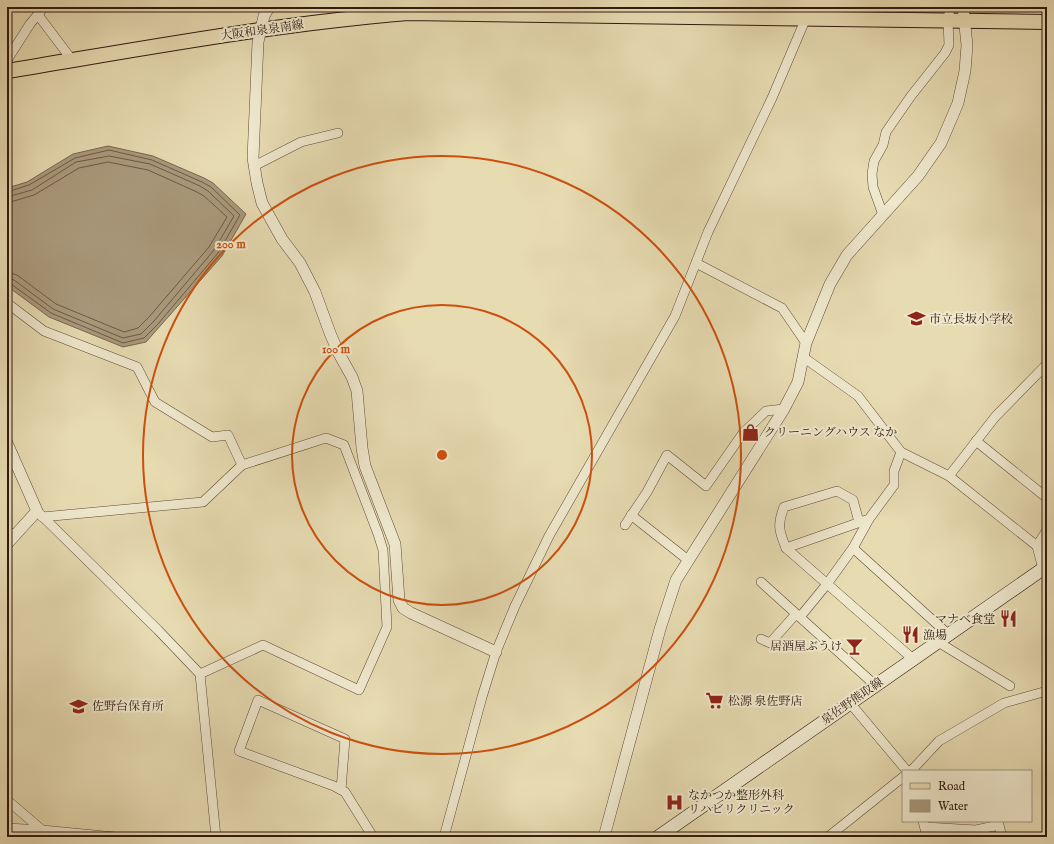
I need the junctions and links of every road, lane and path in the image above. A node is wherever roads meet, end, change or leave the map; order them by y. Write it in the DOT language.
graph roads {
  1 [pos="44,7"];
  2 [pos="269,7"];
  3 [pos="406,10"];
  4 [pos="774,12"];
  5 [pos="817,13"];
  6 [pos="949,14"];
  7 [pos="964,14"];
  8 [pos="38,15"];
  9 [pos="1047,22"];
  10 [pos="261,30"];
  11 [pos="7,60"];
  12 [pos="72,60"];
  13 [pos="7,71"];
  14 [pos="338,133"];
  15 [pos="254,166"];
  16 [pos="883,215"];
  17 [pos="696,262"];
  18 [pos="7,303"];
  19 [pos="806,343"];
  20 [pos="803,357"];
  21 [pos="1047,364"];
  22 [pos="784,410"];
  23 [pos="976,441"];
  24 [pos="7,444"];
  25 [pos="901,452"];
  26 [pos="11,464"];
  27 [pos="242,465"];
  28 [pos="949,476"];
  29 [pos="1047,498"];
  30 [pos="40,514"];
  31 [pos="631,516"];
  32 [pos="869,519"];
  33 [pos="859,522"];
  34 [pos="625,525"];
  35 [pos="1047,530"];
  36 [pos="9,536"];
  37 [pos="1037,546"];
  38 [pos="786,548"];
  39 [pos="853,548"];
  40 [pos="688,560"];
  41 [pos="1046,569"];
  42 [pos="761,582"];
  43 [pos="827,584"];
  44 [pos="798,615"];
  45 [pos="943,638"];
  46 [pos="761,639"];
  47 [pos="496,652"];
  48 [pos="913,659"];
  49 [pos="200,674"];
  50 [pos="875,685"];
  51 [pos="1010,686"];
  52 [pos="1047,690"];
  53 [pos="850,703"];
  54 [pos="906,770"];
  55 [pos="911,770"];
  56 [pos="902,779"];
  57 [pos="341,790"];
  58 [pos="7,800"];
  59 [pos="924,824"];
  60 [pos="7,828"];
  61 [pos="42,830"];
  62 [pos="949,833"];
  63 [pos="115,837"];
  64 [pos="216,837"];
  65 [pos="373,837"];
  66 [pos="444,837"];
  67 [pos="604,837"];
  68 [pos="658,837"];
  69 [pos="828,837"];
  70 [pos="927,837"];
  71 [pos="1002,837"];
  1 -- 8 [label="street"];
  2 -- 10 [label="street"];
  3 -- 4 [label="main road, 大阪和泉泉南線"];
  3 -- 10 [label="main road, 大阪和泉泉南線"];
  4 -- 5 [label="main road, 大阪和泉泉南線"];
  5 -- 6 [label="main road, 大阪和泉泉南線"];
  5 -- 17 [label="street"];
  6 -- 7 [label="main road, 大阪和泉泉南線"];
  6 -- 16 [label="street"];
  7 -- 9 [label="main road, 大阪和泉泉南線"];
  7 -- 16 [label="street"];
  8 -- 11 [label="street"];
  8 -- 12 [label="street"];
  10 -- 12 [label="main road, 大阪和泉泉南線"];
  10 -- 15 [label="street"];
  12 -- 13 [label="main road, 大阪和泉泉南線"];
  14 -- 15 [label="street"];
  15 -- 47 [label="street"];
  16 -- 19 [label="street"];
  17 -- 19 [label="street"];
  17 -- 47 [label="street"];
  18 -- 27 [label="street"];
  19 -- 20 [label="street"];
  20 -- 22 [label="street"];
  20 -- 25 [label="street"];
  21 -- 23 [label="street"];
  22 -- 31 [label="street"];
  22 -- 40 [label="street"];
  23 -- 28 [label="street"];
  23 -- 29 [label="street"];
  24 -- 26 [label="street"];
  25 -- 28 [label="street"];
  25 -- 32 [label="street"];
  26 -- 30 [label="street"];
  27 -- 30 [label="street"];
  27 -- 49 [label="street"];
  28 -- 37 [label="street"];
  30 -- 36 [label="street"];
  30 -- 49 [label="street"];
  31 -- 34 [label="street"];
  31 -- 40 [label="street"];
  32 -- 33 [label="street"];
  32 -- 39 [label="street"];
  33 -- 38 [label="street"];
  33 -- 38 [label="street"];
  35 -- 37 [label="street"];
  37 -- 41 [label="street"];
  38 -- 43 [label="street"];
  39 -- 43 [label="street"];
  39 -- 45 [label="street"];
  40 -- 67 [label="street"];
  41 -- 45 [label="main road, 泉佐野熊取線"];
  42 -- 44 [label="street"];
  43 -- 44 [label="street"];
  43 -- 48 [label="street"];
  44 -- 46 [label="street"];
  44 -- 50 [label="street"];
  45 -- 48 [label="main road, 泉佐野熊取線"];
  45 -- 51 [label="street"];
  47 -- 66 [label="street"];
  48 -- 50 [label="main road, 泉佐野熊取線"];
  49 -- 64 [label="street"];
  50 -- 53 [label="main road, 泉佐野熊取線"];
  52 -- 55 [label="street"];
  53 -- 54 [label="street"];
  53 -- 68 [label="main road, 泉佐野熊取線"];
  56 -- 69 [label="street"];
  57 -- 57 [label="street"];
  57 -- 65 [label="street"];
  58 -- 61 [label="street"];
  59 -- 62 [label="street"];
  59 -- 70 [label="street"];
  60 -- 61 [label="street"];
  61 -- 63 [label="street"];
  62 -- 71 [label="street"];
}
